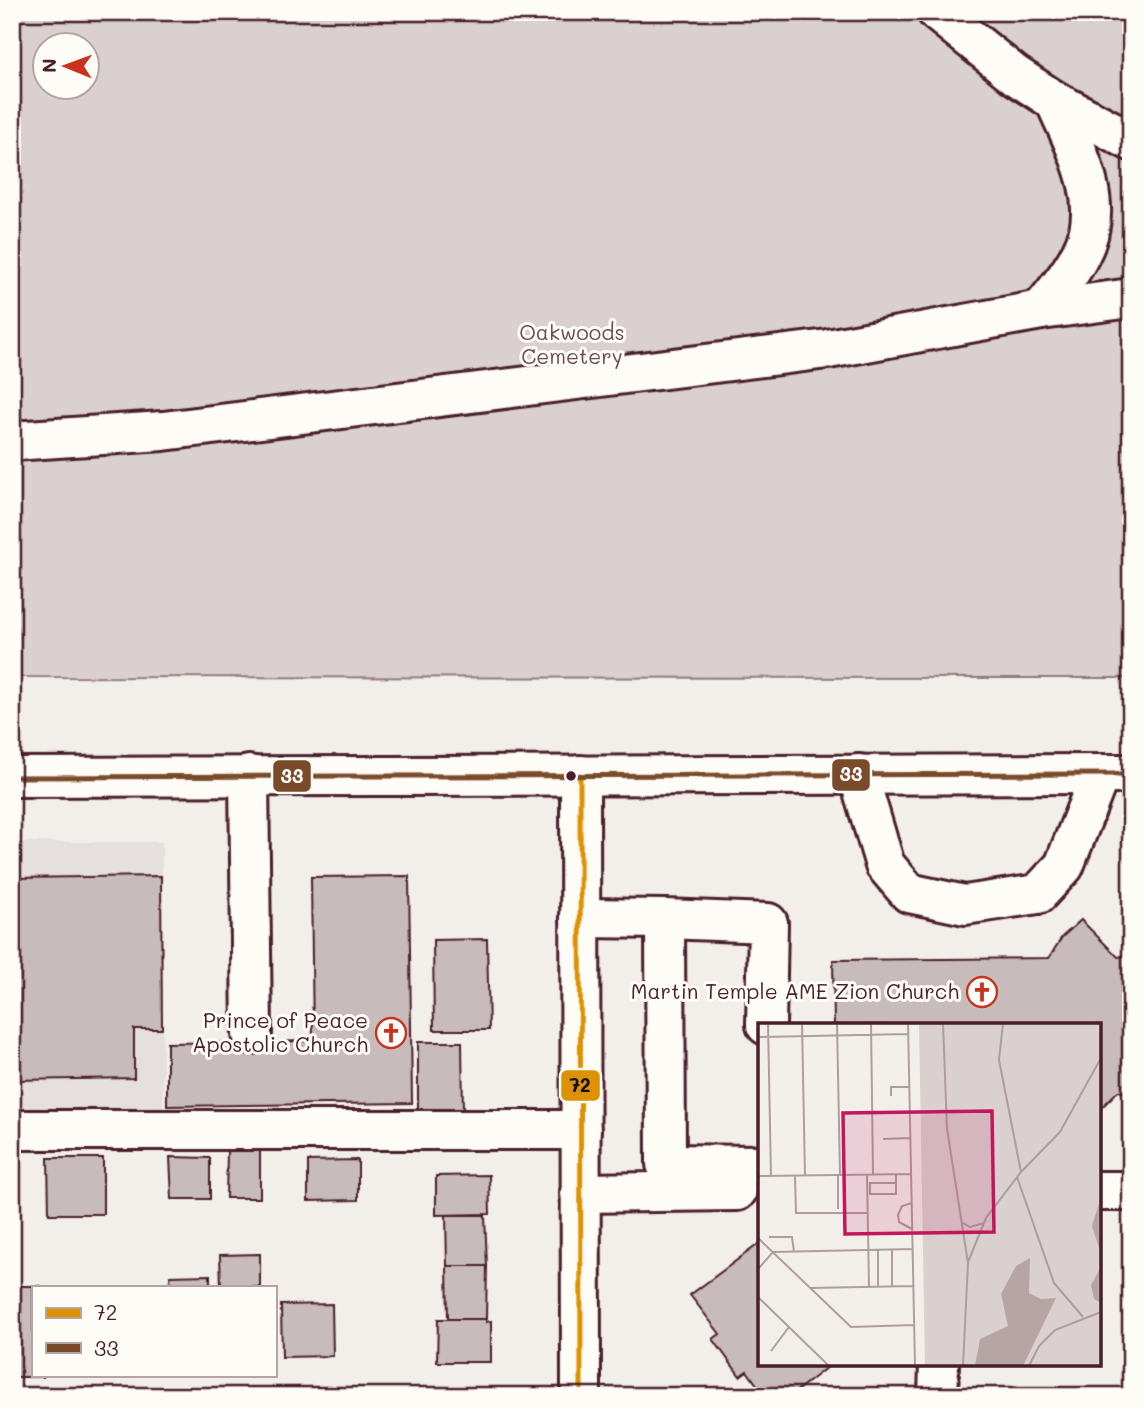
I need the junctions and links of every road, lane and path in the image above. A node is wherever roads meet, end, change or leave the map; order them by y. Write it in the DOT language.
graph roads {
  1 [pos="937,12"];
  2 [pos="1055,101"];
  3 [pos="1131,141"];
  4 [pos="1131,298"];
  5 [pos="1041,310"];
  6 [pos="12,440"];
  7 [pos="858,774"];
  8 [pos="1116,774"];
  9 [pos="249,775"];
  10 [pos="580,775"];
  11 [pos="12,777"];
  12 [pos="580,918"];
  13 [pos="665,919"];
  14 [pos="766,1023"];
  15 [pos="252,1034"];
  16 [pos="12,1130"];
  17 [pos="581,1130"];
  18 [pos="758,1165"];
  19 [pos="695,1178"];
  20 [pos="758,1191"];
  21 [pos="1101,1191"];
  22 [pos="1131,1191"];
  23 [pos="580,1193"];
  24 [pos="939,1366"];
  25 [pos="581,1396"];
  26 [pos="938,1396"];
  1 -- 2 [label="main road"];
  2 -- 3 [label="main road"];
  2 -- 5 [label="main road"];
  4 -- 5 [label="main road"];
  5 -- 6 [label="main road"];
  7 -- 8 [label="main road"];
  7 -- 8 [label="main road"];
  7 -- 10 [label="main road"];
  9 -- 10 [label="main road"];
  9 -- 11 [label="main road"];
  9 -- 15 [label="main road"];
  10 -- 12 [label="main road"];
  12 -- 13 [label="main road"];
  12 -- 17 [label="main road"];
  13 -- 14 [label="main road"];
  13 -- 19 [label="main road"];
  16 -- 17 [label="main road"];
  17 -- 23 [label="main road"];
  18 -- 19 [label="main road"];
  19 -- 20 [label="main road"];
  19 -- 23 [label="main road"];
  21 -- 22 [label="main road"];
  23 -- 25 [label="main road"];
  24 -- 26 [label="main road"];
}
